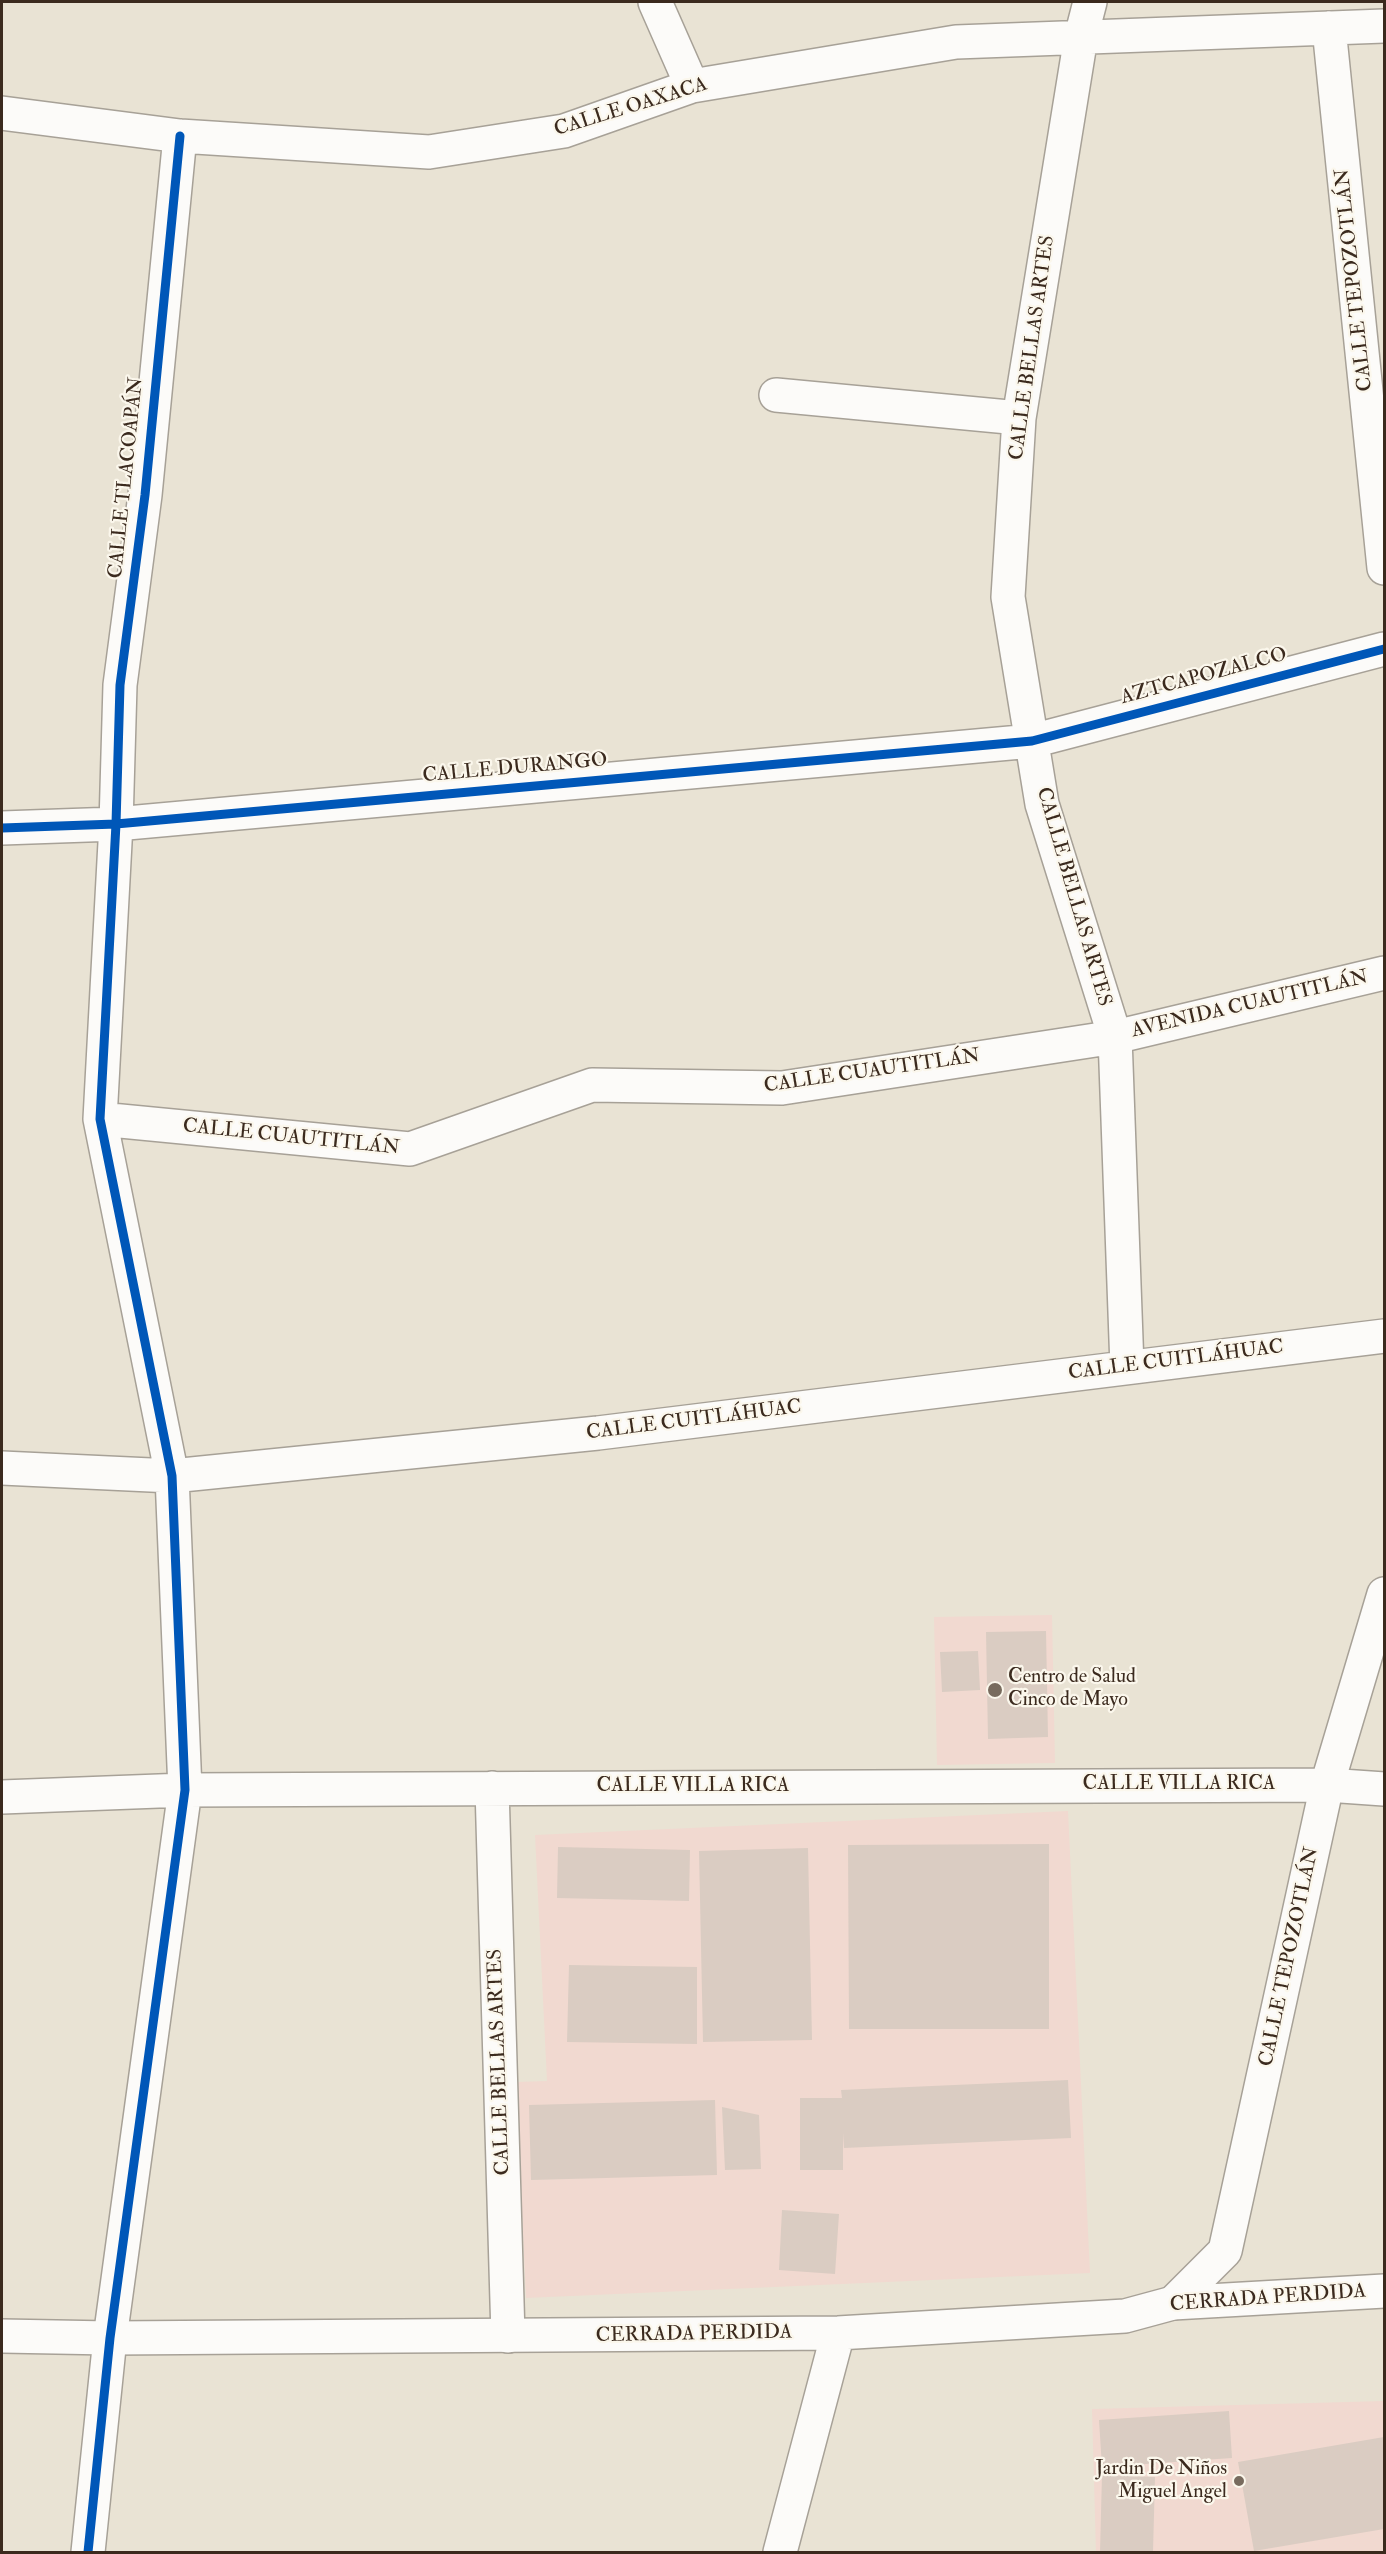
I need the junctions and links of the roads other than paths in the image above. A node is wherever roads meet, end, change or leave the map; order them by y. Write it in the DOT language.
graph roads {
  1 [pos="655,2"];
  2 [pos="1090,2"];
  3 [pos="1384,26"];
  4 [pos="1329,28"];
  5 [pos="1081,37"];
  6 [pos="692,86"];
  7 [pos="2,113"];
  8 [pos="180,136"];
  9 [pos="1372,336"];
  10 [pos="776,395"];
  11 [pos="1019,418"];
  12 [pos="1384,568"];
  13 [pos="1384,649"];
  14 [pos="1032,741"];
  15 [pos="116,824"];
  16 [pos="2,828"];
  17 [pos="1384,973"];
  18 [pos="1115,1037"];
  19 [pos="100,1119"];
  20 [pos="1384,1336"];
  21 [pos="1127,1367"];
  22 [pos="2,1468"];
  23 [pos="172,1476"];
  24 [pos="1384,1594"];
  25 [pos="1328,1785"];
  26 [pos="492,1788"];
  27 [pos="1384,1789"];
  28 [pos="185,1790"];
  29 [pos="2,1797"];
  30 [pos="1384,2291"];
  31 [pos="1173,2303"];
  32 [pos="838,2333"];
  33 [pos="2,2336"];
  34 [pos="508,2336"];
  35 [pos="110,2338"];
  36 [pos="88,2553"];
  37 [pos="780,2553"];
  1 -- 6 [label="street"];
  2 -- 5 [label="street, CALLE BELLAS ARTES"];
  3 -- 4 [label="street, CALLE OAXACA"];
  4 -- 5 [label="street, CALLE OAXACA"];
  4 -- 9 [label="street, CALLE TEPOZOTLÁN"];
  5 -- 6 [label="street, CALLE OAXACA"];
  5 -- 11 [label="street, CALLE BELLAS ARTES"];
  6 -- 8 [label="street, CALLE OAXACA"];
  7 -- 8 [label="street, CALLE OAXACA"];
  8 -- 15 [label="street, CALLE TLACOAPÁN"];
  9 -- 12 [label="street, CALLE TEPOZOTLÁN"];
  10 -- 11 [label="street"];
  11 -- 14 [label="street, CALLE BELLAS ARTES"];
  13 -- 14 [label="street, AZTCAPOZALCO"];
  14 -- 15 [label="street, CALLE DURANGO"];
  14 -- 18 [label="street, CALLE BELLAS ARTES"];
  15 -- 16 [label="street, CALLE DURANGO"];
  15 -- 19 [label="street, CALLE TLACOAPÁN"];
  17 -- 18 [label="street, AVENIDA CUAUTITLÁN"];
  18 -- 19 [label="street, CALLE CUAUTITLÁN"];
  18 -- 21 [label="street, CALLE BELLAS ARTES"];
  19 -- 23 [label="street, CALLE TLACOAPÁN"];
  20 -- 21 [label="street, CALLE CUITLÁHUAC"];
  21 -- 23 [label="street, CALLE CUITLÁHUAC"];
  22 -- 23 [label="street, CALLE CUITLÁHUAC"];
  23 -- 28 [label="street, CALLE TLACOAPÁN"];
  24 -- 25 [label="street, CALLE TEPOZOTLÁN"];
  25 -- 26 [label="street, CALLE VILLA RICA"];
  25 -- 27 [label="street, CALLE VILLA RICA"];
  25 -- 31 [label="street, CALLE TEPOZOTLÁN"];
  26 -- 28 [label="street, CALLE VILLA RICA"];
  26 -- 34 [label="street, CALLE BELLAS ARTES"];
  28 -- 29 [label="street, CALLE VILLA RICA"];
  28 -- 35 [label="street, CALLE TLACOAPÁN"];
  30 -- 31 [label="street, CERRADA PERDIDA"];
  31 -- 32 [label="street, CERRADA PERDIDA"];
  32 -- 34 [label="street, CERRADA PERDIDA"];
  32 -- 37 [label="street"];
  33 -- 35 [label="street, CERRADA PERDIDA"];
  34 -- 35 [label="street, CERRADA PERDIDA"];
  35 -- 36 [label="street, CALLE TLACOAPÁN"];
}
